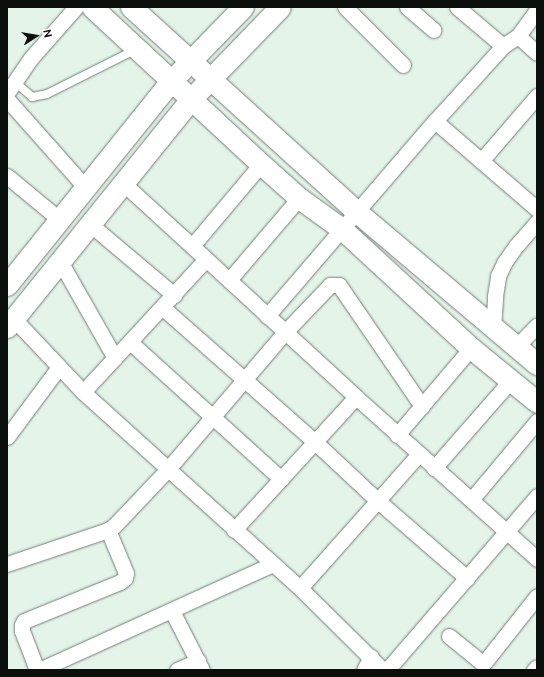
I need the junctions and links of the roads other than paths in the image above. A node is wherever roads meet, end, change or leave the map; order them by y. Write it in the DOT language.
graph roads {
  1 [pos="76,7"];
  2 [pos="92,7"];
  3 [pos="131,7"];
  4 [pos="243,7"];
  5 [pos="280,7"];
  6 [pos="345,7"];
  7 [pos="407,7"];
  8 [pos="456,7"];
  9 [pos="537,10"];
  10 [pos="433,30"];
  11 [pos="518,36"];
  12 [pos="503,46"];
  13 [pos="137,49"];
  14 [pos="537,53"];
  15 [pos="190,62"];
  16 [pos="403,65"];
  17 [pos="210,80"];
  18 [pos="171,81"];
  19 [pos="11,87"];
  20 [pos="537,96"];
  21 [pos="7,99"];
  22 [pos="190,100"];
  23 [pos="435,121"];
  24 [pos="481,161"];
  25 [pos="261,164"];
  26 [pos="305,166"];
  27 [pos="7,176"];
  28 [pos="124,184"];
  29 [pos="85,187"];
  30 [pos="294,193"];
  31 [pos="537,209"];
  32 [pos="356,212"];
  33 [pos="59,219"];
  34 [pos="537,222"];
  35 [pos="91,225"];
  36 [pos="342,229"];
  37 [pos="192,246"];
  38 [pos="206,259"];
  39 [pos="61,263"];
  40 [pos="229,280"];
  41 [pos="7,285"];
  42 [pos="174,294"];
  43 [pos="162,307"];
  44 [pos="267,316"];
  45 [pos="10,323"];
  46 [pos="537,325"];
  47 [pos="493,328"];
  48 [pos="285,332"];
  49 [pos="130,342"];
  50 [pos="516,347"];
  51 [pos="471,348"];
  52 [pos="115,358"];
  53 [pos="537,364"];
  54 [pos="59,367"];
  55 [pos="244,380"];
  56 [pos="511,380"];
  57 [pos="83,392"];
  58 [pos="356,397"];
  59 [pos="537,402"];
  60 [pos="422,406"];
  61 [pos="213,417"];
  62 [pos="537,421"];
  63 [pos="397,435"];
  64 [pos="7,437"];
  65 [pos="315,442"];
  66 [pos="419,454"];
  67 [pos="434,468"];
  68 [pos="168,469"];
  69 [pos="281,479"];
  70 [pos="537,496"];
  71 [pos="471,500"];
  72 [pos="378,501"];
  73 [pos="108,530"];
  74 [pos="234,530"];
  75 [pos="507,531"];
  76 [pos="537,558"];
  77 [pos="7,564"];
  78 [pos="273,564"];
  79 [pos="467,578"];
  80 [pos="300,588"];
  81 [pos="537,596"];
  82 [pos="172,610"];
  83 [pos="449,636"];
  84 [pos="371,657"];
  85 [pos="200,666"];
  86 [pos="537,667"];
  87 [pos="38,670"];
  88 [pos="177,670"];
  89 [pos="364,670"];
  90 [pos="383,670"];
  91 [pos="387,670"];
  92 [pos="534,670"];
  1 -- 19 [label="street"];
  2 -- 13 [label="street"];
  3 -- 15 [label="street"];
  4 -- 15 [label="street"];
  5 -- 17 [label="street"];
  6 -- 16 [label="street"];
  7 -- 10 [label="street"];
  8 -- 12 [label="street"];
  9 -- 11 [label="street"];
  11 -- 12 [label="street"];
  11 -- 14 [label="street"];
  12 -- 23 [label="street"];
  13 -- 18 [label="street"];
  13 -- 19 [label="lane"];
  15 -- 17 [label="street"];
  15 -- 18 [label="street"];
  17 -- 22 [label="street"];
  17 -- 26 [label="street"];
  18 -- 22 [label="street"];
  18 -- 29 [label="street"];
  20 -- 24 [label="street"];
  21 -- 29 [label="street"];
  22 -- 25 [label="street"];
  22 -- 28 [label="street"];
  23 -- 24 [label="street"];
  23 -- 32 [label="street"];
  24 -- 31 [label="street"];
  25 -- 30 [label="street"];
  25 -- 37 [label="street"];
  26 -- 30 [label="street"];
  26 -- 32 [label="street"];
  27 -- 33 [label="street"];
  28 -- 35 [label="street"];
  28 -- 37 [label="street"];
  29 -- 33 [label="street"];
  30 -- 36 [label="street"];
  30 -- 40 [label="street"];
  32 -- 36 [label="street"];
  32 -- 47 [label="street"];
  33 -- 41 [label="street"];
  34 -- 47 [label="street"];
  35 -- 39 [label="street"];
  35 -- 42 [label="street"];
  36 -- 44 [label="street"];
  36 -- 51 [label="street"];
  37 -- 38 [label="street"];
  38 -- 40 [label="street"];
  38 -- 42 [label="street"];
  39 -- 45 [label="street"];
  39 -- 52 [label="street"];
  40 -- 44 [label="street"];
  42 -- 43 [label="street"];
  43 -- 49 [label="street"];
  43 -- 55 [label="street"];
  44 -- 48 [label="street"];
  45 -- 54 [label="street"];
  46 -- 50 [label="street"];
  47 -- 50 [label="street"];
  48 -- 55 [label="street"];
  48 -- 58 [label="street"];
  48 -- 60 [label="street"];
  49 -- 52 [label="street"];
  49 -- 61 [label="street"];
  50 -- 53 [label="street"];
  51 -- 56 [label="street"];
  51 -- 60 [label="street"];
  52 -- 57 [label="street"];
  54 -- 57 [label="street"];
  54 -- 64 [label="street"];
  55 -- 61 [label="street"];
  55 -- 65 [label="street"];
  56 -- 59 [label="street"];
  56 -- 67 [label="street"];
  57 -- 68 [label="street"];
  58 -- 63 [label="street"];
  58 -- 65 [label="street"];
  60 -- 63 [label="street"];
  61 -- 68 [label="street"];
  61 -- 69 [label="street"];
  62 -- 71 [label="street"];
  63 -- 66 [label="street"];
  65 -- 69 [label="street"];
  65 -- 72 [label="street"];
  66 -- 67 [label="street"];
  66 -- 72 [label="street"];
  67 -- 71 [label="street"];
  68 -- 73 [label="street"];
  68 -- 74 [label="street"];
  69 -- 74 [label="street"];
  70 -- 75 [label="street"];
  71 -- 75 [label="street"];
  72 -- 79 [label="street"];
  72 -- 80 [label="street"];
  73 -- 77 [label="street"];
  73 -- 87 [label="street"];
  74 -- 78 [label="street"];
  75 -- 76 [label="street"];
  75 -- 79 [label="street"];
  78 -- 80 [label="street"];
  78 -- 82 [label="street"];
  79 -- 91 [label="street"];
  80 -- 84 [label="street"];
  81 -- 83 [label="street"];
  82 -- 85 [label="street"];
  82 -- 87 [label="street"];
  84 -- 89 [label="street"];
  84 -- 90 [label="street"];
  85 -- 88 [label="street"];
  86 -- 92 [label="street"];
}
